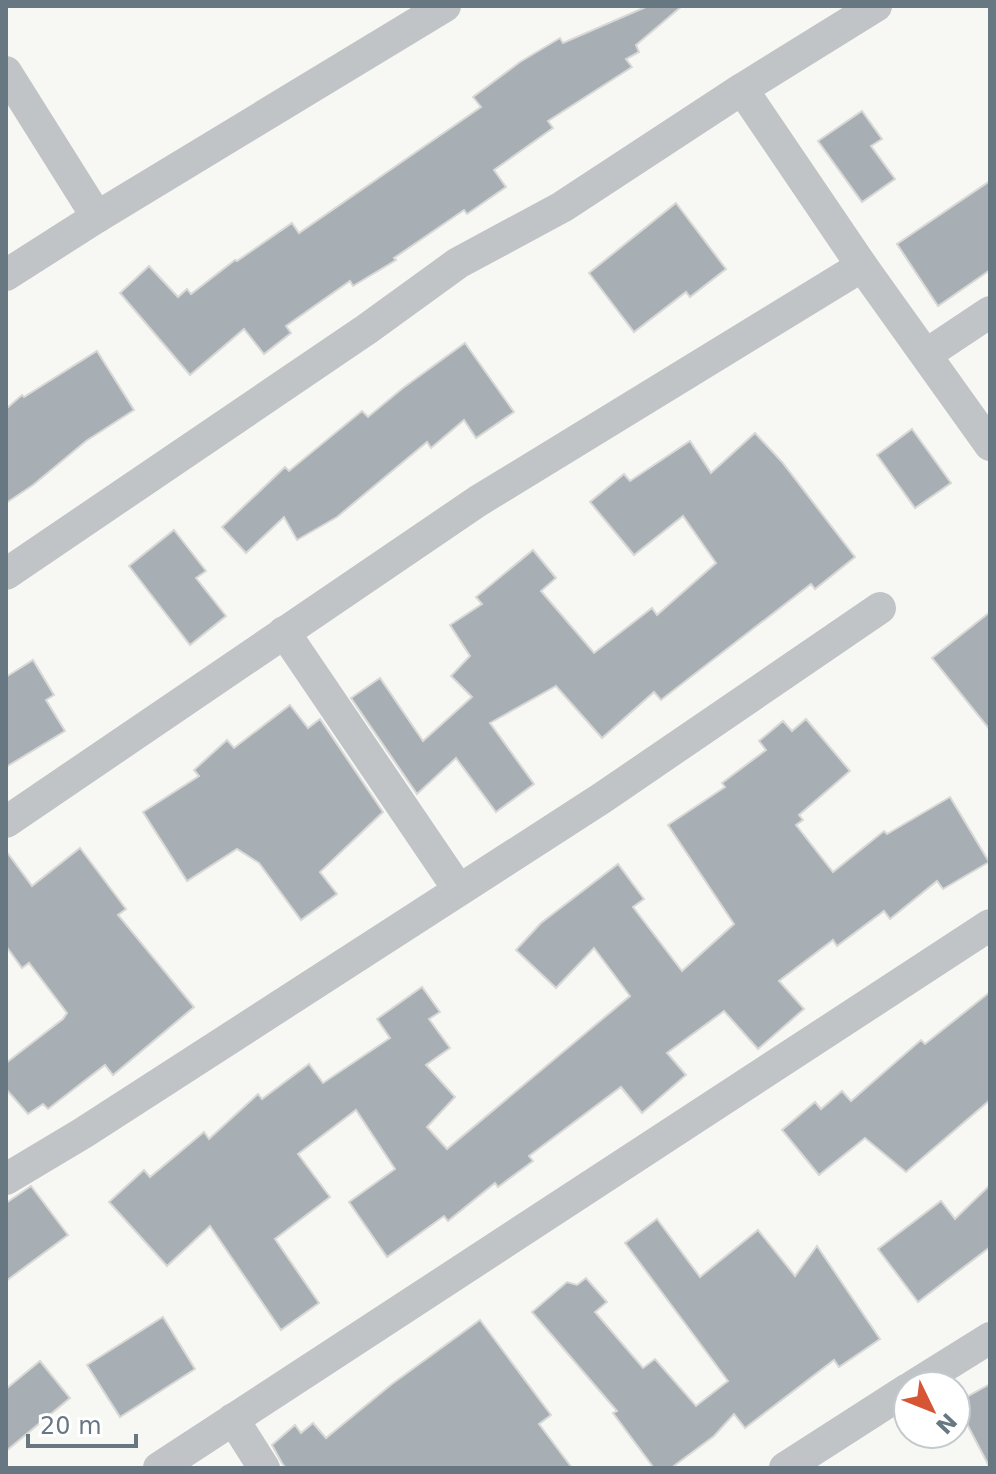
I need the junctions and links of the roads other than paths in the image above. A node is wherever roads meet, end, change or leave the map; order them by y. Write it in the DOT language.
graph roads {
  1 [pos="445,6"];
  2 [pos="876,6"];
  3 [pos="6,72"];
  4 [pos="742,89"];
  5 [pos="97,217"];
  6 [pos="862,266"];
  7 [pos="6,275"];
  8 [pos="990,312"];
  9 [pos="927,354"];
  10 [pos="990,445"];
  11 [pos="6,574"];
  12 [pos="880,608"];
  13 [pos="284,632"];
  14 [pos="6,822"];
  15 [pos="459,890"];
  16 [pos="990,925"];
  17 [pos="6,1179"];
  18 [pos="990,1338"];
  19 [pos="939,1370"];
  20 [pos="892,1400"];
  21 [pos="233,1419"];
  22 [pos="159,1468"];
  23 [pos="264,1468"];
  24 [pos="785,1468"];
  1 -- 5 [label="street"];
  2 -- 4 [label="street"];
  3 -- 5 [label="street"];
  4 -- 6 [label="street"];
  4 -- 11 [label="street"];
  5 -- 7 [label="street"];
  6 -- 9 [label="street"];
  6 -- 13 [label="street"];
  8 -- 9 [label="street"];
  9 -- 10 [label="street"];
  12 -- 15 [label="street"];
  13 -- 14 [label="street"];
  13 -- 15 [label="street"];
  15 -- 17 [label="street"];
  16 -- 21 [label="street"];
  18 -- 19 [label="street"];
  20 -- 24 [label="street"];
  21 -- 22 [label="street"];
  21 -- 23 [label="street"];
}
